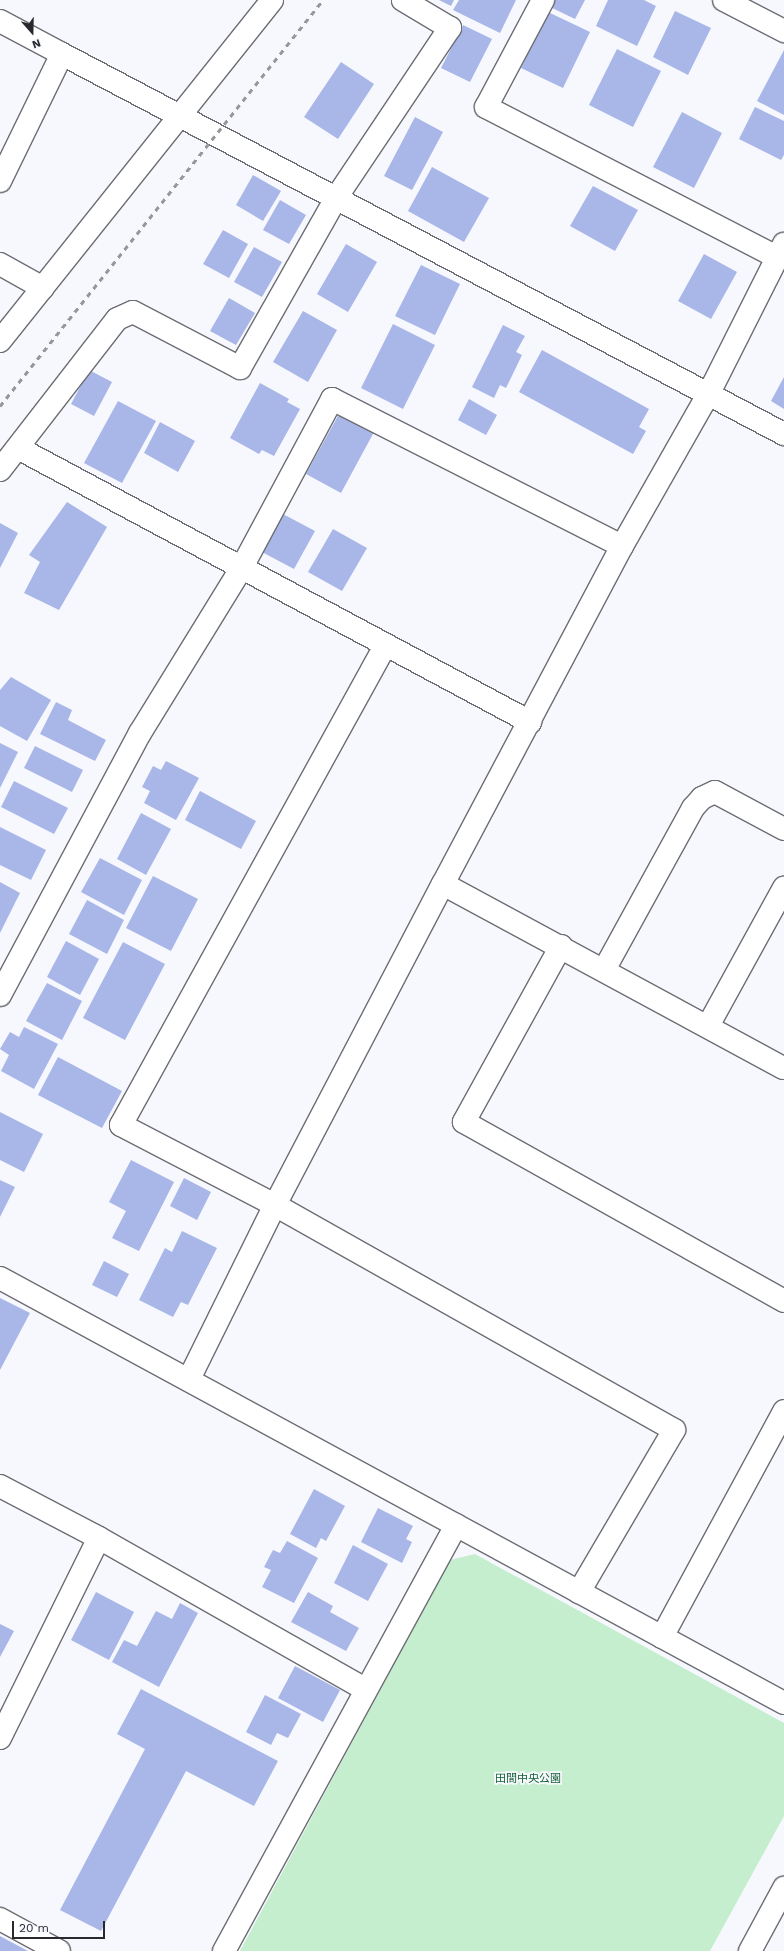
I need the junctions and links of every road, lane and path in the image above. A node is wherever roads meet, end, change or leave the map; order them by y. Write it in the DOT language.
graph roads {
  1 [pos="272,0"];
  2 [pos="404,0"];
  3 [pos="543,0"];
  4 [pos="724,0"];
  5 [pos="0,21"];
  6 [pos="784,31"];
  7 [pos="62,54"];
  8 [pos="180,116"];
  9 [pos="0,181"];
  10 [pos="336,198"];
  11 [pos="780,250"];
  12 [pos="0,264"];
  13 [pos="43,288"];
  14 [pos="0,341"];
  15 [pos="709,393"];
  16 [pos="784,434"];
  17 [pos="18,448"];
  18 [pos="0,470"];
  19 [pos="622,546"];
  20 [pos="241,569"];
  21 [pos="385,646"];
  22 [pos="530,722"];
  23 [pos="784,830"];
  24 [pos="443,884"];
  25 [pos="784,888"];
  26 [pos="561,946"];
  27 [pos="604,970"];
  28 [pos="0,995"];
  29 [pos="708,1026"];
  30 [pos="784,1068"];
  31 [pos="275,1205"];
  32 [pos="0,1278"];
  33 [pos="784,1301"];
  34 [pos="189,1379"];
  35 [pos="784,1411"];
  36 [pos="0,1486"];
  37 [pos="456,1524"];
  38 [pos="99,1538"];
  39 [pos="579,1592"];
  40 [pos="662,1637"];
  41 [pos="365,1690"];
  42 [pos="784,1703"];
  43 [pos="8,1704"];
  44 [pos="0,1738"];
  45 [pos="784,1888"];
  46 [pos="0,1919"];
  47 [pos="59,1951"];
  48 [pos="224,1951"];
  49 [pos="750,1951"];
  1 -- 8 [label="street"];
  2 -- 10 [label="street"];
  3 -- 11 [label="street"];
  4 -- 6 [label="street"];
  5 -- 7 [label="street"];
  7 -- 8 [label="street"];
  7 -- 9 [label="street"];
  8 -- 10 [label="street"];
  8 -- 13 [label="street"];
  10 -- 15 [label="street"];
  10 -- 17 [label="street"];
  11 -- 15 [label="street"];
  12 -- 13 [label="street"];
  13 -- 14 [label="street"];
  15 -- 16 [label="street"];
  15 -- 19 [label="street"];
  17 -- 18 [label="street"];
  17 -- 20 [label="street"];
  19 -- 20 [label="street"];
  19 -- 22 [label="street"];
  20 -- 21 [label="street"];
  20 -- 28 [label="street"];
  21 -- 22 [label="street"];
  21 -- 31 [label="street"];
  22 -- 24 [label="street"];
  23 -- 27 [label="street"];
  24 -- 26 [label="street"];
  24 -- 31 [label="street"];
  25 -- 29 [label="street"];
  26 -- 27 [label="street"];
  26 -- 33 [label="street"];
  27 -- 29 [label="street"];
  29 -- 30 [label="street"];
  31 -- 34 [label="street"];
  31 -- 39 [label="street"];
  32 -- 34 [label="street"];
  34 -- 37 [label="street"];
  35 -- 40 [label="street"];
  36 -- 38 [label="street"];
  37 -- 39 [label="street"];
  37 -- 41 [label="street"];
  38 -- 41 [label="street"];
  38 -- 43 [label="street"];
  39 -- 40 [label="street"];
  40 -- 42 [label="street"];
  41 -- 48 [label="street"];
  43 -- 44 [label="street"];
  45 -- 49 [label="street"];
  46 -- 47 [label="street"];
}
